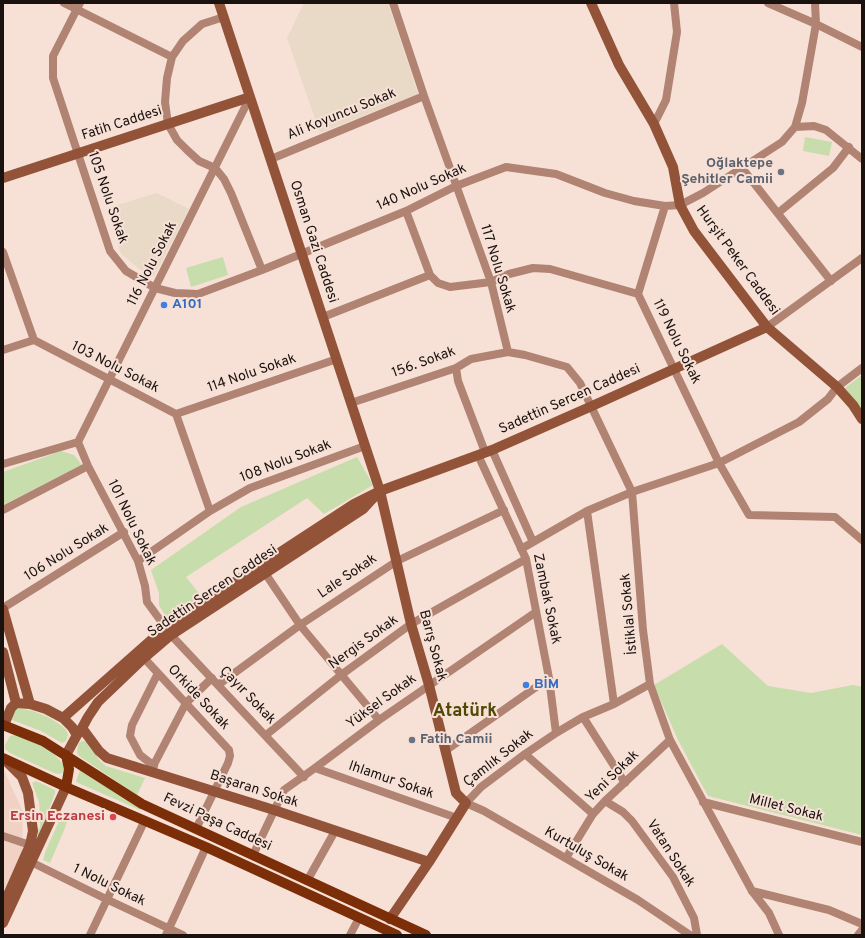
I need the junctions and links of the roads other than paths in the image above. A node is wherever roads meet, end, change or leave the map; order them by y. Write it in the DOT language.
graph roads {
  1 [pos="64,3"];
  2 [pos="219,3"];
  3 [pos="393,3"];
  4 [pos="591,3"];
  5 [pos="674,3"];
  6 [pos="768,3"];
  7 [pos="815,3"];
  8 [pos="78,6"];
  9 [pos="224,17"];
  10 [pos="816,24"];
  11 [pos="862,47"];
  12 [pos="172,57"];
  13 [pos="424,96"];
  14 [pos="250,97"];
  15 [pos="168,124"];
  16 [pos="654,124"];
  17 [pos="795,127"];
  18 [pos="849,147"];
  19 [pos="78,153"];
  20 [pos="271,159"];
  21 [pos="862,159"];
  22 [pos="215,168"];
  23 [pos="742,168"];
  24 [pos="3,178"];
  25 [pos="456,186"];
  26 [pos="680,205"];
  27 [pos="665,206"];
  28 [pos="406,211"];
  29 [pos="778,213"];
  30 [pos="3,252"];
  31 [pos="302,253"];
  32 [pos="862,258"];
  33 [pos="262,270"];
  34 [pos="430,275"];
  35 [pos="831,281"];
  36 [pos="491,282"];
  37 [pos="155,288"];
  38 [pos="638,294"];
  39 [pos="323,317"];
  40 [pos="767,327"];
  41 [pos="34,340"];
  42 [pos="3,350"];
  43 [pos="508,352"];
  44 [pos="337,359"];
  45 [pos="456,368"];
  46 [pos="862,368"];
  47 [pos="674,369"];
  48 [pos="109,379"];
  49 [pos="837,387"];
  50 [pos="351,403"];
  51 [pos="592,406"];
  52 [pos="176,414"];
  53 [pos="862,419"];
  54 [pos="78,442"];
  55 [pos="366,446"];
  56 [pos="485,452"];
  57 [pos="3,464"];
  58 [pos="719,464"];
  59 [pos="88,466"];
  60 [pos="380,491"];
  61 [pos="632,492"];
  62 [pos="3,510"];
  63 [pos="504,510"];
  64 [pos="210,511"];
  65 [pos="587,511"];
  66 [pos="124,532"];
  67 [pos="862,540"];
  68 [pos="534,542"];
  69 [pos="521,549"];
  70 [pos="526,559"];
  71 [pos="138,561"];
  72 [pos="397,561"];
  73 [pos="265,573"];
  74 [pos="3,608"];
  75 [pos="536,612"];
  76 [pos="411,624"];
  77 [pos="300,625"];
  78 [pos="168,631"];
  79 [pos="3,652"];
  80 [pos="144,658"];
  81 [pos="158,673"];
  82 [pos="341,675"];
  83 [pos="212,678"];
  84 [pos="549,678"];
  85 [pos="650,684"];
  86 [pos="429,685"];
  87 [pos="218,686"];
  88 [pos="186,703"];
  89 [pos="16,704"];
  90 [pos="30,704"];
  91 [pos="614,704"];
  92 [pos="583,717"];
  93 [pos="63,718"];
  94 [pos="379,720"];
  95 [pos="3,727"];
  96 [pos="80,732"];
  97 [pos="556,733"];
  98 [pos="266,735"];
  99 [pos="670,740"];
  100 [pos="445,751"];
  101 [pos="525,754"];
  102 [pos="66,755"];
  103 [pos="3,757"];
  104 [pos="315,768"];
  105 [pos="152,769"];
  106 [pos="304,776"];
  107 [pos="625,783"];
  108 [pos="66,787"];
  109 [pos="214,791"];
  110 [pos="605,800"];
  111 [pos="703,802"];
  112 [pos="466,803"];
  113 [pos="274,810"];
  114 [pos="593,814"];
  115 [pos="457,818"];
  116 [pos="145,820"];
  117 [pos="196,829"];
  118 [pos="335,831"];
  119 [pos="3,836"];
  120 [pos="862,842"];
  121 [pos="30,845"];
  122 [pos="206,847"];
  123 [pos="253,855"];
  124 [pos="566,858"];
  125 [pos="26,862"];
  126 [pos="429,862"];
  127 [pos="308,881"];
  128 [pos="752,891"];
  129 [pos="106,899"];
  130 [pos="3,906"];
  131 [pos="359,918"];
  132 [pos="390,919"];
  133 [pos="3,923"];
  134 [pos="862,924"];
  135 [pos="862,930"];
  136 [pos="168,932"];
  137 [pos="90,935"];
  138 [pos="184,935"];
  139 [pos="350,935"];
  140 [pos="397,935"];
  141 [pos="426,935"];
  142 [pos="690,935"];
  143 [pos="697,935"];
  144 [pos="779,935"];
  145 [pos="858,935"];
  1 -- 8 [label="street"];
  2 -- 9 [label="street, Osman Gazi Caddesi"];
  3 -- 13 [label="street, 117 Nolu Sokak"];
  4 -- 16 [label="street, Hurşit Peker Caddesi"];
  5 -- 16 [label="street"];
  6 -- 10 [label="street"];
  7 -- 10 [label="street"];
  8 -- 12 [label="street"];
  8 -- 19 [label="street, 105 Nolu Sokak"];
  9 -- 12 [label="street"];
  9 -- 14 [label="street, Osman Gazi Caddesi"];
  10 -- 11 [label="street"];
  10 -- 17 [label="street"];
  12 -- 15 [label="street"];
  13 -- 20 [label="street, Ali Koyuncu Sokak"];
  13 -- 25 [label="street, 117 Nolu Sokak"];
  14 -- 15 [label="street, Fatih Caddesi"];
  14 -- 20 [label="street, Osman Gazi Caddesi"];
  14 -- 22 [label="street, 116 Nolu Sokak"];
  15 -- 19 [label="street, Fatih Caddesi"];
  15 -- 22 [label="street"];
  16 -- 26 [label="street, Hurşit Peker Caddesi"];
  17 -- 18 [label="street"];
  17 -- 23 [label="street"];
  18 -- 21 [label="street"];
  18 -- 29 [label="street"];
  19 -- 24 [label="street, Fatih Caddesi"];
  19 -- 37 [label="street, 105 Nolu Sokak"];
  20 -- 31 [label="street, Osman Gazi Caddesi"];
  22 -- 33 [label="street"];
  22 -- 37 [label="street, 116 Nolu Sokak"];
  23 -- 26 [label="street"];
  23 -- 29 [label="street"];
  25 -- 27 [label="street, 140 Nolu Sokak"];
  25 -- 28 [label="street, 140 Nolu Sokak"];
  25 -- 36 [label="street, 117 Nolu Sokak"];
  26 -- 27 [label="street, 140 Nolu Sokak"];
  26 -- 40 [label="street, Hurşit Peker Caddesi"];
  27 -- 38 [label="street, 119 Nolu Sokak"];
  28 -- 31 [label="street, 140 Nolu Sokak"];
  28 -- 34 [label="street"];
  29 -- 35 [label="street"];
  30 -- 41 [label="street"];
  31 -- 33 [label="street, 140 Nolu Sokak"];
  31 -- 39 [label="street, Osman Gazi Caddesi"];
  32 -- 35 [label="street"];
  33 -- 37 [label="street, 105 Nolu Sokak"];
  34 -- 36 [label="street"];
  34 -- 39 [label="street"];
  35 -- 40 [label="street"];
  36 -- 38 [label="street"];
  36 -- 43 [label="street, 117 Nolu Sokak"];
  37 -- 48 [label="street, 116 Nolu Sokak"];
  38 -- 47 [label="street, 119 Nolu Sokak"];
  39 -- 44 [label="street, Osman Gazi Caddesi"];
  40 -- 47 [label="street, Sadettin Sercen Caddesi"];
  40 -- 49 [label="street, Hurşit Peker Caddesi"];
  41 -- 42 [label="street"];
  41 -- 48 [label="street, 103 Nolu Sokak"];
  43 -- 45 [label="street, 156. Sokak"];
  43 -- 51 [label="street"];
  44 -- 50 [label="street, Osman Gazi Caddesi"];
  44 -- 52 [label="street, 114 Nolu Sokak"];
  45 -- 50 [label="street, 156. Sokak"];
  45 -- 56 [label="street"];
  46 -- 49 [label="street"];
  47 -- 51 [label="street, Sadettin Sercen Caddesi"];
  47 -- 58 [label="street, 119 Nolu Sokak"];
  48 -- 52 [label="street, 103 Nolu Sokak"];
  48 -- 54 [label="street, 116 Nolu Sokak"];
  49 -- 53 [label="street, Hurşit Peker Caddesi"];
  49 -- 58 [label="street"];
  50 -- 55 [label="street, Osman Gazi Caddesi"];
  51 -- 56 [label="street, Sadettin Sercen Caddesi"];
  51 -- 61 [label="street"];
  52 -- 64 [label="street"];
  54 -- 57 [label="street"];
  54 -- 59 [label="street, 101 Nolu Sokak"];
  55 -- 60 [label="street, Osman Gazi Caddesi"];
  55 -- 64 [label="street, 108 Nolu Sokak"];
  56 -- 60 [label="street, Sadettin Sercen Caddesi"];
  56 -- 63 [label="street, Zambak Sokak"];
  56 -- 68 [label="street, Zambak Sokak"];
  58 -- 61 [label="street"];
  58 -- 67 [label="street, 119 Nolu Sokak"];
  59 -- 62 [label="street"];
  59 -- 66 [label="street, 101 Nolu Sokak"];
  60 -- 72 [label="street, Barış Sokak"];
  60 -- 73 [label="street, Sadettin Sercen Caddesi"];
  60 -- 78 [label="street, Sadettin Sercen Caddesi"];
  61 -- 65 [label="street"];
  61 -- 85 [label="street, İstiklal Sokak"];
  63 -- 69 [label="street, Zambak Sokak"];
  63 -- 72 [label="street, Lale Sokak"];
  64 -- 71 [label="street, 108 Nolu Sokak"];
  65 -- 68 [label="street"];
  65 -- 91 [label="street"];
  66 -- 71 [label="street, 101 Nolu Sokak"];
  66 -- 74 [label="street, 106 Nolu Sokak"];
  68 -- 69 [label="street"];
  69 -- 70 [label="street, Zambak Sokak"];
  70 -- 75 [label="street, Zambak Sokak"];
  70 -- 76 [label="street, Nergis Sokak"];
  71 -- 78 [label="street, 101 Nolu Sokak"];
  72 -- 76 [label="street, Barış Sokak"];
  72 -- 77 [label="street, Lale Sokak"];
  73 -- 77 [label="street"];
  73 -- 78 [label="street, Sadettin Sercen Caddesi"];
  74 -- 90 [label="street"];
  75 -- 84 [label="street, Zambak Sokak"];
  75 -- 86 [label="street, Yüksel Sokak"];
  76 -- 82 [label="street, Nergis Sokak"];
  76 -- 86 [label="street, Barış Sokak"];
  77 -- 82 [label="street"];
  77 -- 87 [label="street, Lale Sokak"];
  78 -- 80 [label="street, Sadettin Sercen Caddesi"];
  78 -- 83 [label="street, Çayır Sokak"];
  78 -- 93 [label="street, Sadettin Sercen Caddesi"];
  79 -- 89 [label="street"];
  80 -- 81 [label="street, Orkide Sokak"];
  80 -- 96 [label="street, Sadettin Sercen Caddesi"];
  81 -- 88 [label="street, Orkide Sokak"];
  81 -- 105 [label="street"];
  82 -- 94 [label="street"];
  82 -- 98 [label="street, Nergis Sokak"];
  83 -- 87 [label="street, Çayır Sokak"];
  83 -- 88 [label="street"];
  84 -- 97 [label="street, Zambak Sokak"];
  84 -- 100 [label="street"];
  85 -- 91 [label="street, Çamlık Sokak"];
  85 -- 99 [label="street, İstiklal Sokak"];
  86 -- 94 [label="street, Yüksel Sokak"];
  86 -- 100 [label="street, Barış Sokak"];
  87 -- 98 [label="street, Çayır Sokak"];
  88 -- 105 [label="street"];
  88 -- 109 [label="street, Orkide Sokak"];
  89 -- 90 [label="street"];
  89 -- 95 [label="street"];
  90 -- 93 [label="street"];
  91 -- 92 [label="street, Çamlık Sokak"];
  92 -- 97 [label="street, Çamlık Sokak"];
  92 -- 107 [label="street"];
  93 -- 96 [label="street, Başaran Sokak"];
  94 -- 104 [label="street, Yüksel Sokak"];
  95 -- 102 [label="main road, Fevzi Paşa Caddesi"];
  96 -- 102 [label="street, Sadettin Sercen Caddesi"];
  96 -- 105 [label="street, Başaran Sokak"];
  97 -- 101 [label="street, Çamlık Sokak"];
  98 -- 106 [label="street, Çayır Sokak"];
  99 -- 107 [label="street, Yeni Sokak"];
  99 -- 111 [label="street, İstiklal Sokak"];
  100 -- 112 [label="street, Barış Sokak"];
  101 -- 112 [label="street, Çamlık Sokak"];
  101 -- 114 [label="street"];
  102 -- 108 [label="main road"];
  102 -- 117 [label="main road, Fevzi Paşa Caddesi"];
  103 -- 108 [label="main road, Fevzi Paşa Caddesi"];
  103 -- 121 [label="street"];
  104 -- 106 [label="street, Yüksel Sokak"];
  104 -- 115 [label="street, Ihlamur Sokak"];
  105 -- 109 [label="street, Başaran Sokak"];
  106 -- 113 [label="street, Yüksel Sokak"];
  107 -- 110 [label="street, Yeni Sokak"];
  108 -- 116 [label="main road, Fevzi Paşa Caddesi"];
  108 -- 125 [label="street"];
  109 -- 113 [label="street, Başaran Sokak"];
  109 -- 117 [label="street"];
  110 -- 114 [label="street, Yeni Sokak"];
  110 -- 143 [label="street, Vatan Sokak"];
  111 -- 120 [label="street, Millet Sokak"];
  111 -- 128 [label="street, İstiklal Sokak"];
  112 -- 115 [label="street, Çamlık Sokak"];
  112 -- 124 [label="street, Kurtuluş Sokak"];
  113 -- 118 [label="street, Başaran Sokak"];
  113 -- 123 [label="street, Yüksel Sokak"];
  114 -- 124 [label="street, Yeni Sokak"];
  115 -- 126 [label="street, Çamlık Sokak"];
  116 -- 122 [label="main road, Fevzi Paşa Caddesi"];
  116 -- 129 [label="street"];
  117 -- 123 [label="main road, Fevzi Paşa Caddesi"];
  118 -- 126 [label="street, Başaran Sokak"];
  118 -- 127 [label="street"];
  119 -- 121 [label="street"];
  121 -- 125 [label="street"];
  122 -- 131 [label="main road, Fevzi Paşa Caddesi"];
  122 -- 136 [label="street"];
  123 -- 127 [label="main road, Fevzi Paşa Caddesi"];
  124 -- 142 [label="street, Kurtuluş Sokak"];
  125 -- 129 [label="street, 1 Nolu Sokak"];
  125 -- 130 [label="street"];
  125 -- 133 [label="street"];
  126 -- 132 [label="street, Çamlık Sokak"];
  127 -- 132 [label="main road, Fevzi Paşa Caddesi"];
  128 -- 134 [label="street"];
  128 -- 144 [label="street, İstiklal Sokak"];
  129 -- 136 [label="street, 1 Nolu Sokak"];
  129 -- 137 [label="street"];
  131 -- 139 [label="street"];
  131 -- 140 [label="main road, Fevzi Paşa Caddesi"];
  132 -- 141 [label="main road, Fevzi Paşa Caddesi"];
  135 -- 145 [label="street"];
  136 -- 138 [label="street, 1 Nolu Sokak"];
}
